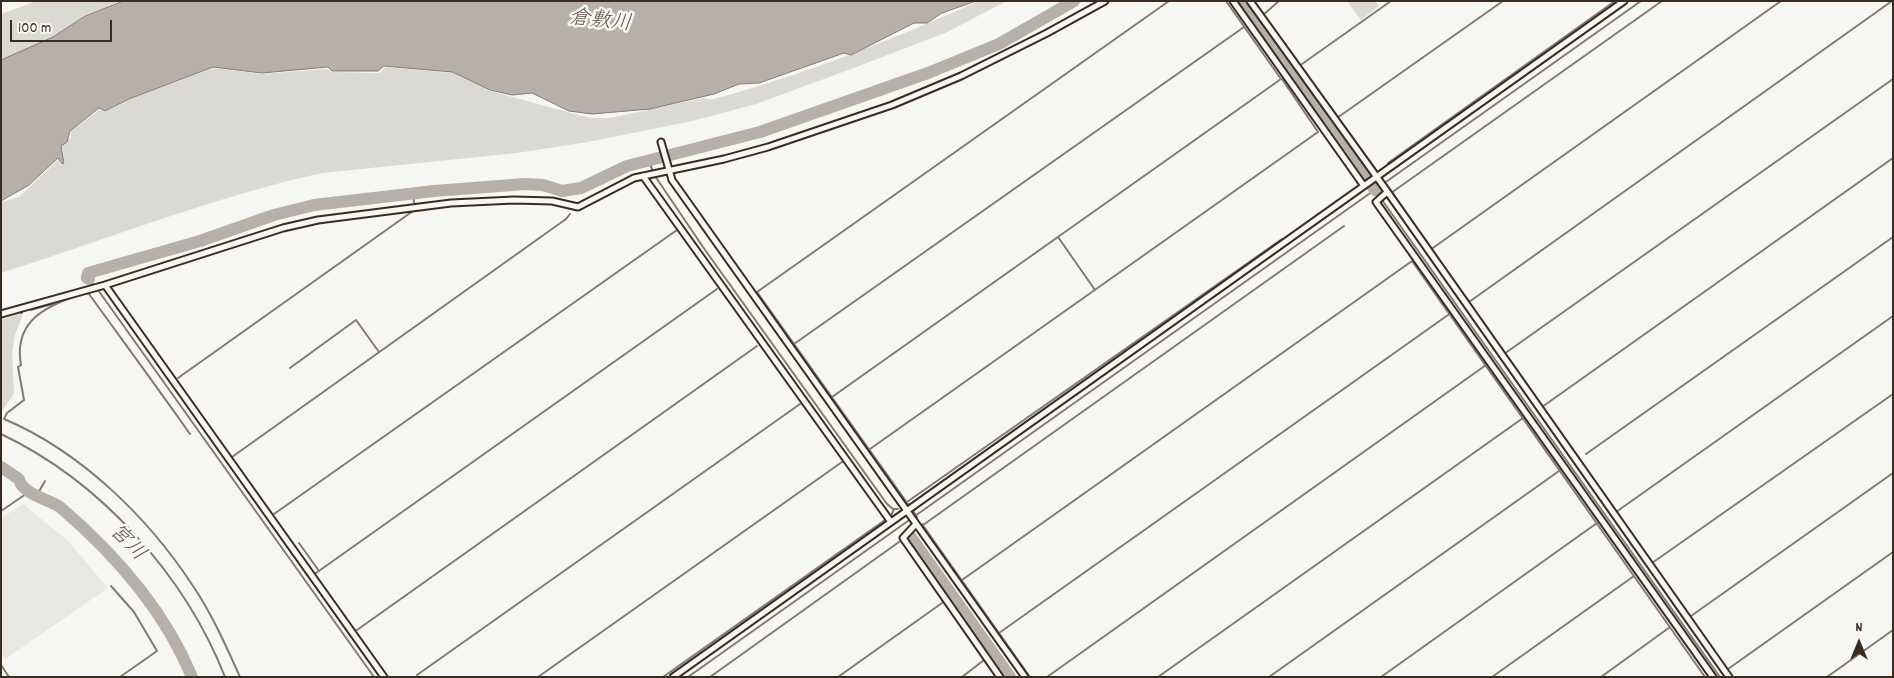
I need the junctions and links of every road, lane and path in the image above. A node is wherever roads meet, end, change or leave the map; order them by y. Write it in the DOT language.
graph roads {
  1 [pos="1105,1"];
  2 [pos="1233,1"];
  3 [pos="1250,1"];
  4 [pos="1624,1"];
  5 [pos="662,142"];
  6 [pos="668,169"];
  7 [pos="644,176"];
  8 [pos="1381,185"];
  9 [pos="1364,186"];
  10 [pos="105,285"];
  11 [pos="1,314"];
  12 [pos="911,517"];
  13 [pos="890,522"];
  14 [pos="384,677"];
  15 [pos="672,677"];
  16 [pos="1000,677"];
  17 [pos="1025,677"];
  18 [pos="1712,677"];
  19 [pos="1729,677"];
  1 -- 6 [label="street"];
  2 -- 9 [label="street"];
  3 -- 8 [label="street"];
  4 -- 8 [label="street"];
  5 -- 6 [label="street"];
  6 -- 7 [label="street"];
  6 -- 12 [label="street"];
  7 -- 10 [label="street"];
  7 -- 13 [label="street"];
  8 -- 9 [label="street"];
  8 -- 18 [label="street"];
  8 -- 19 [label="street"];
  9 -- 12 [label="street"];
  10 -- 11 [label="street"];
  10 -- 14 [label="street"];
  12 -- 13 [label="street"];
  12 -- 16 [label="street"];
  12 -- 17 [label="street"];
  13 -- 15 [label="street"];
}
